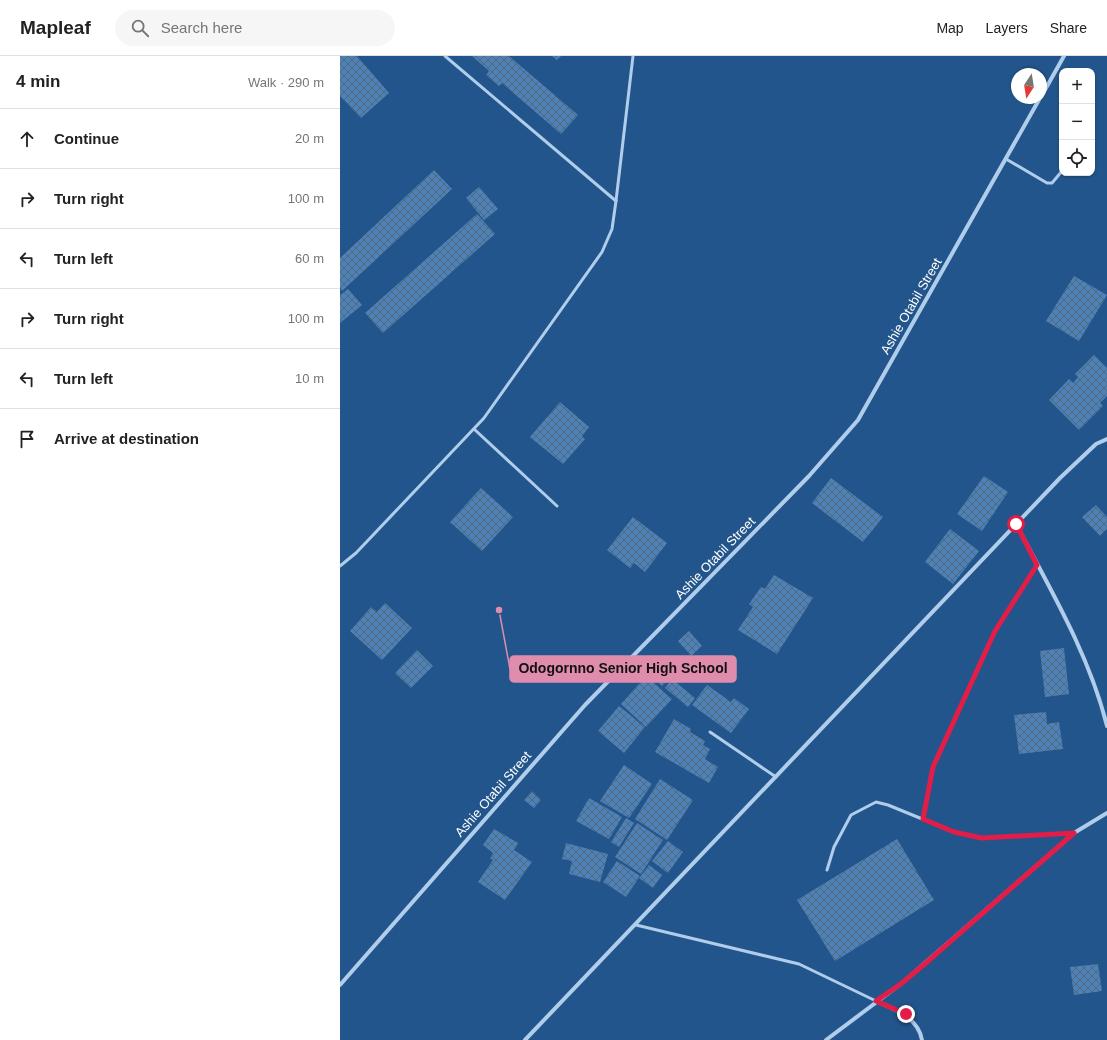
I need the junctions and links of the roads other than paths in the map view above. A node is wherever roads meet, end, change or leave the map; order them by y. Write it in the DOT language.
graph roads {
  1 [pos="444,56"];
  2 [pos="633,56"];
  3 [pos="1064,56"];
  4 [pos="1047,87"];
  5 [pos="1038,104"];
  6 [pos="1006,159"];
  7 [pos="1059,175"];
  8 [pos="616,201"];
  9 [pos="474,429"];
  10 [pos="1107,438"];
  11 [pos="557,506"];
  12 [pos="1016,524"];
  13 [pos="1037,565"];
  14 [pos="340,566"];
  15 [pos="1107,726"];
  16 [pos="710,732"];
  17 [pos="776,777"];
  18 [pos="1107,813"];
  19 [pos="923,819"];
  20 [pos="1074,833"];
  21 [pos="827,870"];
  22 [pos="636,925"];
  23 [pos="340,985"];
  24 [pos="876,1001"];
  25 [pos="525,1040"];
  26 [pos="826,1040"];
  27 [pos="922,1040"];
  1 -- 8 [label="lane"];
  2 -- 8 [label="lane"];
  3 -- 4 [label="street, Ashie Otabil Street"];
  5 -- 6 [label="street, Ashie Otabil Street"];
  6 -- 7 [label="lane"];
  6 -- 23 [label="street, Ashie Otabil Street"];
  8 -- 9 [label="lane"];
  9 -- 11 [label="lane"];
  9 -- 14 [label="lane"];
  10 -- 12 [label="street"];
  12 -- 13 [label="street"];
  12 -- 17 [label="street"];
  13 -- 15 [label="street"];
  13 -- 19 [label="lane"];
  16 -- 17 [label="lane"];
  17 -- 22 [label="street"];
  18 -- 20 [label="street"];
  19 -- 20 [label="lane"];
  19 -- 21 [label="lane"];
  20 -- 24 [label="street"];
  22 -- 24 [label="lane"];
  22 -- 25 [label="street"];
  24 -- 26 [label="street"];
  24 -- 27 [label="street"];
}
